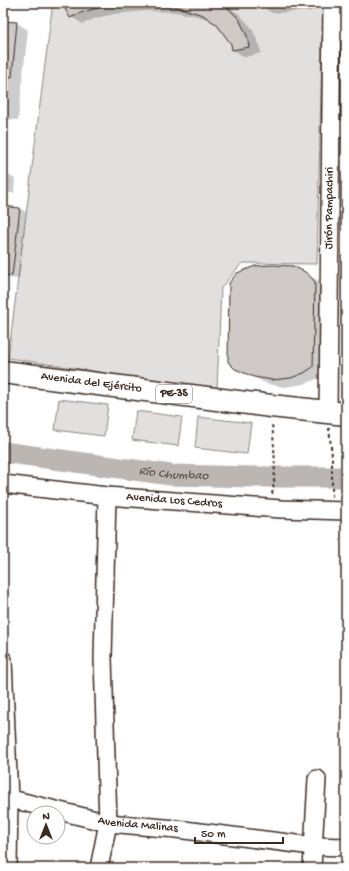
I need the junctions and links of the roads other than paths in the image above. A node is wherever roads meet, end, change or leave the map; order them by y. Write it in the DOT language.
graph roads {
  1 [pos="332,3"];
  2 [pos="346,7"];
  3 [pos="332,47"];
  4 [pos="338,128"];
  5 [pos="3,372"];
  6 [pos="337,413"];
  7 [pos="3,484"];
  8 [pos="107,496"];
  9 [pos="346,511"];
  10 [pos="3,660"];
  11 [pos="316,779"];
  12 [pos="6,798"];
  13 [pos="108,823"];
  14 [pos="313,846"];
  15 [pos="346,846"];
  16 [pos="8,868"];
  17 [pos="100,868"];
  18 [pos="312,868"];
  1 -- 3 [label="street, Jirón Pampachiri"];
  2 -- 3 [label="street"];
  3 -- 4 [label="street, Jirón Pampachiri"];
  4 -- 6 [label="street, Jirón Pampachiri"];
  5 -- 6 [label="highway, Avenida del Ejército / PE-3S"];
  7 -- 8 [label="street, Avenida Los Cedros"];
  8 -- 9 [label="street, Avenida Los Cedros"];
  8 -- 13 [label="street"];
  10 -- 12 [label="street"];
  11 -- 14 [label="street"];
  12 -- 13 [label="street, Avenida Malinas"];
  12 -- 16 [label="street"];
  13 -- 14 [label="street, Avenida Malinas"];
  13 -- 17 [label="street"];
  14 -- 15 [label="street, Avenida Malinas"];
  14 -- 18 [label="street"];
}
